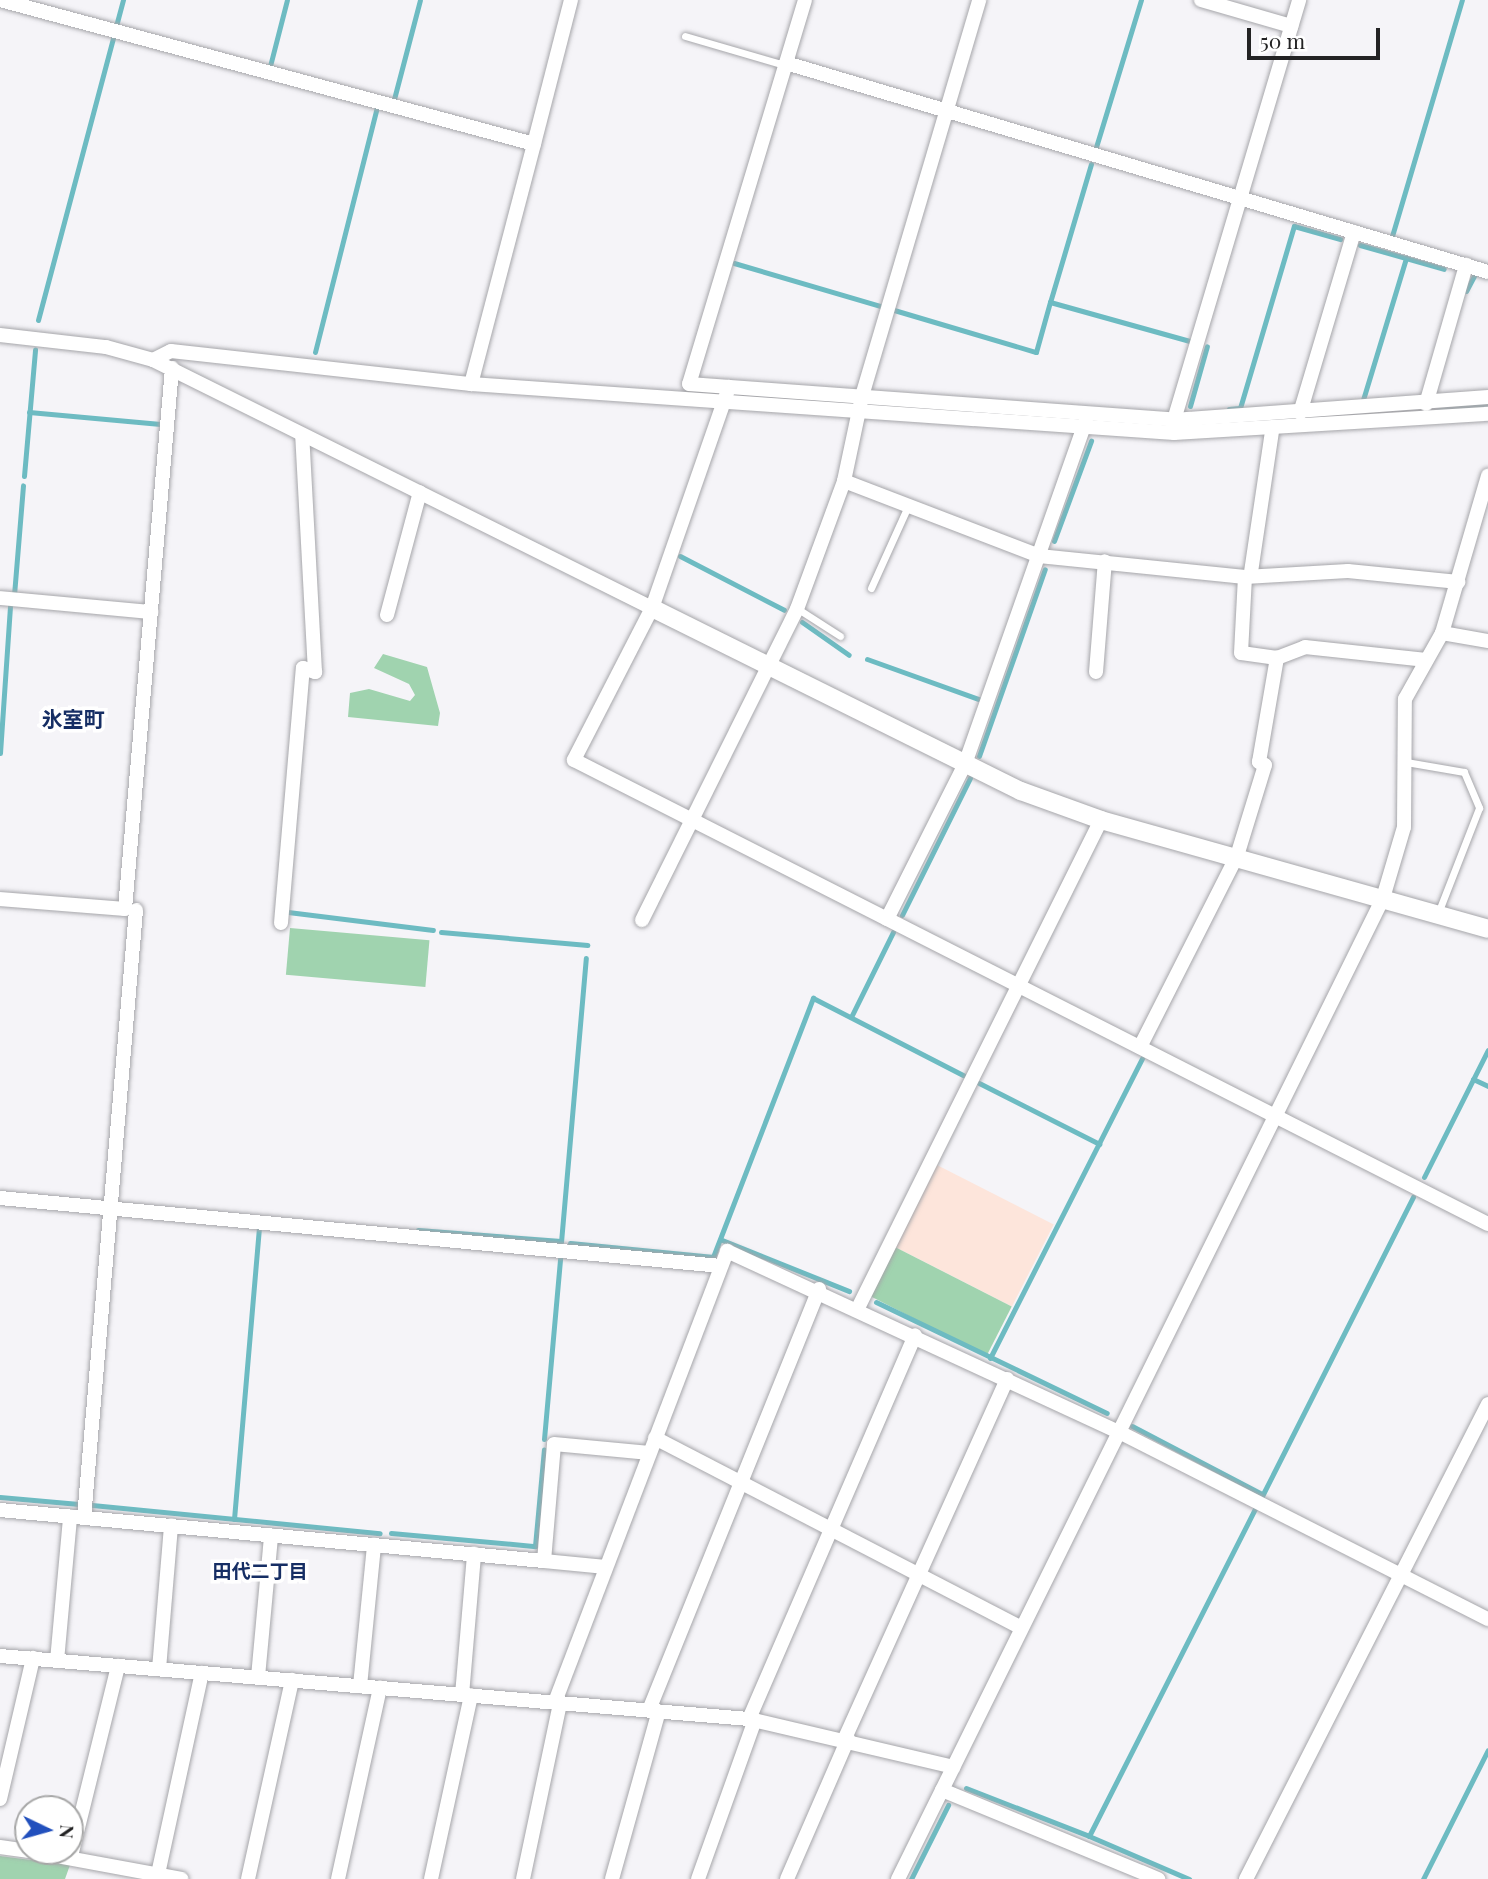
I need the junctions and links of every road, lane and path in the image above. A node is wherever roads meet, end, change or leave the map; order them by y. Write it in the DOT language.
graph roads {
  1 [pos="0,0"];
  2 [pos="571,0"];
  3 [pos="805,0"];
  4 [pos="979,0"];
  5 [pos="1201,0"];
  6 [pos="1299,0"];
  7 [pos="1291,26"];
  8 [pos="685,36"];
  9 [pos="785,64"];
  10 [pos="946,112"];
  11 [pos="534,144"];
  12 [pos="1240,198"];
  13 [pos="1354,232"];
  14 [pos="1466,265"];
  15 [pos="1488,272"];
  16 [pos="0,335"];
  17 [pos="153,360"];
  18 [pos="172,368"];
  19 [pos="471,380"];
  20 [pos="728,396"];
  21 [pos="1488,397"];
  22 [pos="1426,404"];
  23 [pos="861,405"];
  24 [pos="1300,413"];
  25 [pos="1488,414"];
  26 [pos="1174,419"];
  27 [pos="1086,421"];
  28 [pos="1281,424"];
  29 [pos="302,435"];
  30 [pos="1488,475"];
  31 [pos="844,481"];
  32 [pos="420,492"];
  33 [pos="908,506"];
  34 [pos="1039,556"];
  35 [pos="1105,561"];
  36 [pos="1248,574"];
  37 [pos="1458,582"];
  38 [pos="871,588"];
  39 [pos="0,598"];
  40 [pos="652,608"];
  41 [pos="797,609"];
  42 [pos="151,612"];
  43 [pos="387,615"];
  44 [pos="1442,633"];
  45 [pos="840,636"];
  46 [pos="1488,641"];
  47 [pos="1277,658"];
  48 [pos="1426,660"];
  49 [pos="771,669"];
  50 [pos="1096,672"];
  51 [pos="1406,762"];
  52 [pos="965,764"];
  53 [pos="693,820"];
  54 [pos="1101,820"];
  55 [pos="1237,856"];
  56 [pos="0,898"];
  57 [pos="1383,898"];
  58 [pos="136,910"];
  59 [pos="1438,914"];
  60 [pos="887,919"];
  61 [pos="642,920"];
  62 [pos="281,923"];
  63 [pos="1488,929"];
  64 [pos="1019,986"];
  65 [pos="1140,1047"];
  66 [pos="1277,1116"];
  67 [pos="0,1198"];
  68 [pos="110,1208"];
  69 [pos="1488,1224"];
  70 [pos="721,1266"];
  71 [pos="819,1289"];
  72 [pos="858,1308"];
  73 [pos="915,1335"];
  74 [pos="1007,1379"];
  75 [pos="1488,1404"];
  76 [pos="1117,1431"];
  77 [pos="655,1438"];
  78 [pos="650,1453"];
  79 [pos="741,1483"];
  80 [pos="0,1510"];
  81 [pos="77,1518"];
  82 [pos="171,1526"];
  83 [pos="830,1529"];
  84 [pos="271,1536"];
  85 [pos="374,1545"];
  86 [pos="474,1554"];
  87 [pos="544,1561"];
  88 [pos="606,1567"];
  89 [pos="1401,1575"];
  90 [pos="920,1576"];
  91 [pos="1488,1619"];
  92 [pos="1021,1628"];
  93 [pos="0,1656"];
  94 [pos="33,1658"];
  95 [pos="57,1661"];
  96 [pos="118,1666"];
  97 [pos="159,1669"];
  98 [pos="202,1673"];
  99 [pos="258,1677"];
  100 [pos="292,1680"];
  101 [pos="360,1686"];
  102 [pos="380,1688"];
  103 [pos="467,1695"];
  104 [pos="557,1703"];
  105 [pos="654,1711"];
  106 [pos="752,1719"];
  107 [pos="846,1739"];
  108 [pos="953,1767"];
  109 [pos="942,1790"];
  110 [pos="0,1799"];
  111 [pos="84,1803"];
  112 [pos="84,1859"];
  113 [pos="158,1874"];
  114 [pos="181,1879"];
  115 [pos="248,1879"];
  116 [pos="338,1879"];
  117 [pos="431,1879"];
  118 [pos="523,1879"];
  119 [pos="611,1879"];
  120 [pos="698,1879"];
  121 [pos="787,1879"];
  122 [pos="898,1879"];
  123 [pos="1158,1879"];
  124 [pos="1246,1879"];
  1 -- 11 [label="street"];
  2 -- 11 [label="street"];
  3 -- 9 [label="street"];
  4 -- 10 [label="street"];
  5 -- 7 [label="street"];
  6 -- 7 [label="street"];
  7 -- 12 [label="street"];
  8 -- 9 [label="lane"];
  9 -- 10 [label="street"];
  9 -- 20 [label="street"];
  10 -- 12 [label="street"];
  10 -- 23 [label="street"];
  11 -- 19 [label="street"];
  12 -- 13 [label="street"];
  12 -- 26 [label="street"];
  13 -- 14 [label="street"];
  13 -- 24 [label="street"];
  14 -- 15 [label="street"];
  14 -- 22 [label="street"];
  16 -- 17 [label="street"];
  17 -- 18 [label="street"];
  17 -- 19 [label="street"];
  18 -- 29 [label="street"];
  18 -- 42 [label="street"];
  19 -- 20 [label="street"];
  20 -- 23 [label="street"];
  20 -- 40 [label="street"];
  21 -- 22 [label="street"];
  22 -- 24 [label="street"];
  23 -- 27 [label="street"];
  23 -- 31 [label="street"];
  24 -- 28 [label="street"];
  25 -- 28 [label="street"];
  26 -- 27 [label="street"];
  26 -- 28 [label="street"];
  27 -- 28 [label="street"];
  27 -- 34 [label="street"];
  28 -- 36 [label="street"];
  29 -- 32 [label="street"];
  29 -- 62 [label="street"];
  30 -- 37 [label="street"];
  31 -- 33 [label="street"];
  31 -- 41 [label="street"];
  32 -- 40 [label="street"];
  32 -- 43 [label="street"];
  33 -- 34 [label="street"];
  33 -- 38 [label="lane"];
  34 -- 35 [label="street"];
  34 -- 52 [label="street"];
  35 -- 36 [label="street"];
  35 -- 50 [label="street"];
  36 -- 37 [label="street"];
  36 -- 47 [label="street"];
  37 -- 44 [label="street"];
  39 -- 42 [label="street"];
  40 -- 49 [label="street"];
  40 -- 53 [label="street"];
  41 -- 45 [label="lane"];
  41 -- 49 [label="street"];
  42 -- 56 [label="street"];
  44 -- 46 [label="street"];
  44 -- 48 [label="street"];
  47 -- 48 [label="street"];
  47 -- 55 [label="street"];
  48 -- 51 [label="street"];
  49 -- 52 [label="street"];
  49 -- 53 [label="street"];
  51 -- 57 [label="street"];
  51 -- 59 [label="lane"];
  52 -- 54 [label="street"];
  52 -- 60 [label="street"];
  53 -- 60 [label="street"];
  53 -- 61 [label="street"];
  54 -- 55 [label="street"];
  54 -- 64 [label="street"];
  55 -- 57 [label="street"];
  55 -- 65 [label="street"];
  57 -- 59 [label="street"];
  57 -- 66 [label="street"];
  58 -- 68 [label="street"];
  59 -- 63 [label="street"];
  60 -- 64 [label="street"];
  64 -- 65 [label="street"];
  64 -- 72 [label="street"];
  65 -- 66 [label="street"];
  66 -- 69 [label="street"];
  66 -- 76 [label="street"];
  67 -- 68 [label="street"];
  68 -- 70 [label="street"];
  68 -- 81 [label="street"];
  70 -- 71 [label="street"];
  70 -- 77 [label="street"];
  71 -- 72 [label="street"];
  71 -- 79 [label="street"];
  72 -- 73 [label="street"];
  73 -- 74 [label="street"];
  73 -- 83 [label="street"];
  74 -- 76 [label="street"];
  74 -- 90 [label="street"];
  75 -- 89 [label="street"];
  76 -- 89 [label="street"];
  76 -- 92 [label="street"];
  77 -- 78 [label="street"];
  77 -- 79 [label="street"];
  78 -- 87 [label="street"];
  78 -- 88 [label="street"];
  79 -- 83 [label="street"];
  79 -- 105 [label="street"];
  80 -- 81 [label="street"];
  81 -- 82 [label="street"];
  81 -- 95 [label="street"];
  82 -- 84 [label="street"];
  82 -- 97 [label="street"];
  83 -- 90 [label="street"];
  83 -- 106 [label="street"];
  84 -- 85 [label="street"];
  84 -- 99 [label="street"];
  85 -- 86 [label="street"];
  85 -- 101 [label="street"];
  86 -- 87 [label="street"];
  86 -- 103 [label="street"];
  87 -- 88 [label="street"];
  88 -- 104 [label="street"];
  89 -- 91 [label="street"];
  89 -- 124 [label="street"];
  90 -- 92 [label="street"];
  90 -- 107 [label="street"];
  92 -- 108 [label="street"];
  93 -- 94 [label="street"];
  94 -- 95 [label="street"];
  94 -- 110 [label="street"];
  95 -- 96 [label="street"];
  96 -- 97 [label="street"];
  96 -- 111 [label="street"];
  97 -- 98 [label="street"];
  98 -- 99 [label="street"];
  98 -- 113 [label="street"];
  99 -- 100 [label="street"];
  100 -- 101 [label="street"];
  100 -- 115 [label="street"];
  101 -- 102 [label="street"];
  102 -- 103 [label="street"];
  102 -- 116 [label="street"];
  103 -- 104 [label="street"];
  103 -- 117 [label="street"];
  104 -- 105 [label="street"];
  104 -- 118 [label="street"];
  105 -- 106 [label="street"];
  105 -- 119 [label="street"];
  106 -- 107 [label="street"];
  106 -- 120 [label="street"];
  107 -- 108 [label="street"];
  107 -- 121 [label="street"];
  108 -- 109 [label="street"];
  109 -- 122 [label="street"];
  109 -- 123 [label="street"];
  112 -- 113 [label="street"];
  113 -- 114 [label="street"];
}
